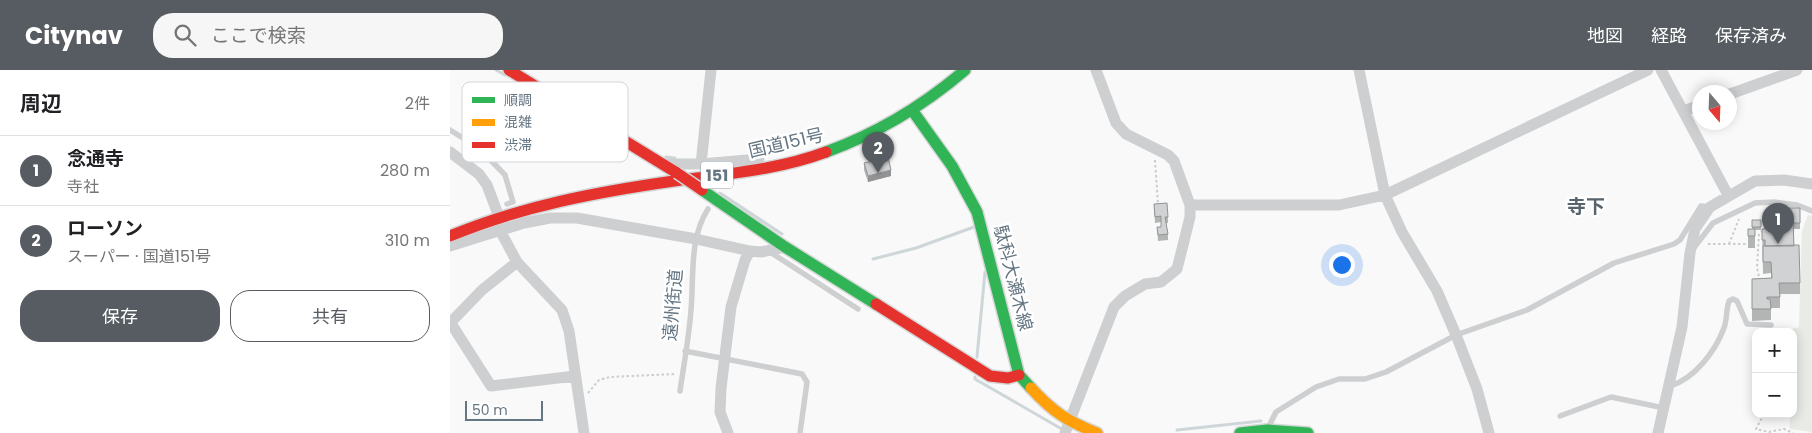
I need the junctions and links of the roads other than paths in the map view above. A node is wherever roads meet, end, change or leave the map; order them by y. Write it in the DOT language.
graph roads {
  1 [pos="509,70"];
  2 [pos="711,70"];
  3 [pos="965,70"];
  4 [pos="1096,70"];
  5 [pos="1359,70"];
  6 [pos="1648,70"];
  7 [pos="1661,70"];
  8 [pos="1797,70"];
  9 [pos="529,82"];
  10 [pos="1737,91"];
  11 [pos="1692,108"];
  12 [pos="912,110"];
  13 [pos="1684,111"];
  14 [pos="450,130"];
  15 [pos="462,137"];
  16 [pos="628,142"];
  17 [pos="450,152"];
  18 [pos="462,161"];
  19 [pos="463,162"];
  20 [pos="492,162"];
  21 [pos="664,164"];
  22 [pos="701,164"];
  23 [pos="770,167"];
  24 [pos="1812,184"];
  25 [pos="1385,195"];
  26 [pos="1728,195"];
  27 [pos="1190,206"];
  28 [pos="1710,207"];
  29 [pos="708,209"];
  30 [pos="1812,211"];
  31 [pos="496,215"];
  32 [pos="499,230"];
  33 [pos="450,236"];
  34 [pos="696,239"];
  35 [pos="450,246"];
  36 [pos="768,247"];
  37 [pos="785,247"];
  38 [pos="750,251"];
  39 [pos="1690,253"];
  40 [pos="517,262"];
  41 [pos="858,309"];
  42 [pos="1771,325"];
  43 [pos="1456,335"];
  44 [pos="685,351"];
  45 [pos="725,358"];
  46 [pos="1019,375"];
  47 [pos="575,376"];
  48 [pos="1670,386"];
  49 [pos="680,390"];
  50 [pos="1664,408"];
  51 [pos="1560,416"];
  52 [pos="1069,422"];
  53 [pos="1267,430"];
  54 [pos="584,433"];
  55 [pos="728,433"];
  56 [pos="800,433"];
  57 [pos="1065,433"];
  58 [pos="1097,433"];
  59 [pos="1240,433"];
  60 [pos="1308,433"];
  61 [pos="1489,433"];
  62 [pos="1658,433"];
  1 -- 9 [label="main road"];
  2 -- 22 [label="street"];
  3 -- 12 [label="main road, 国道151号 / 151"];
  4 -- 27 [label="street"];
  5 -- 25 [label="street"];
  6 -- 25 [label="street"];
  7 -- 13 [label="street"];
  8 -- 10 [label="street"];
  11 -- 13 [label="street"];
  12 -- 23 [label="main road, 国道151号 / 151"];
  12 -- 46 [label="main road, 駄科大瀬木線"];
  13 -- 26 [label="street"];
  14 -- 15 [label="lane"];
  16 -- 21 [label="main road"];
  17 -- 18 [label="street"];
  19 -- 31 [label="street"];
  20 -- 31 [label="lane"];
  21 -- 22 [label="street"];
  21 -- 37 [label="main road, bridge"];
  22 -- 23 [label="street"];
  23 -- 31 [label="main road, 国道151号 / 151"];
  24 -- 26 [label="street"];
  25 -- 27 [label="street"];
  25 -- 43 [label="street"];
  26 -- 28 [label="street"];
  27 -- 52 [label="street"];
  28 -- 39 [label="street"];
  28 -- 43 [label="lane"];
  29 -- 34 [label="lane, 遠州街道"];
  30 -- 39 [label="lane"];
  31 -- 32 [label="street"];
  31 -- 33 [label="main road, 国道151号 / 151"];
  32 -- 34 [label="street"];
  32 -- 35 [label="street"];
  32 -- 40 [label="street"];
  34 -- 38 [label="street"];
  34 -- 44 [label="lane, 遠州街道"];
  36 -- 37 [label="street"];
  36 -- 38 [label="street"];
  36 -- 41 [label="lane"];
  37 -- 46 [label="main road"];
  38 -- 45 [label="street"];
  39 -- 48 [label="street"];
  40 -- 47 [label="street"];
  40 -- 47 [label="street"];
  42 -- 48 [label="lane"];
  43 -- 53 [label="lane"];
  43 -- 61 [label="street"];
  44 -- 45 [label="lane, 遠州街道"];
  44 -- 49 [label="lane"];
  45 -- 55 [label="street"];
  45 -- 56 [label="lane, 遠州街道"];
  46 -- 52 [label="main road, 駄科大瀬木線"];
  47 -- 54 [label="street"];
  48 -- 50 [label="street"];
  50 -- 51 [label="lane"];
  50 -- 62 [label="street"];
  52 -- 57 [label="street"];
  52 -- 58 [label="main road, 駄科大瀬木線"];
  53 -- 59 [label="main road"];
  53 -- 60 [label="main road"];
}
